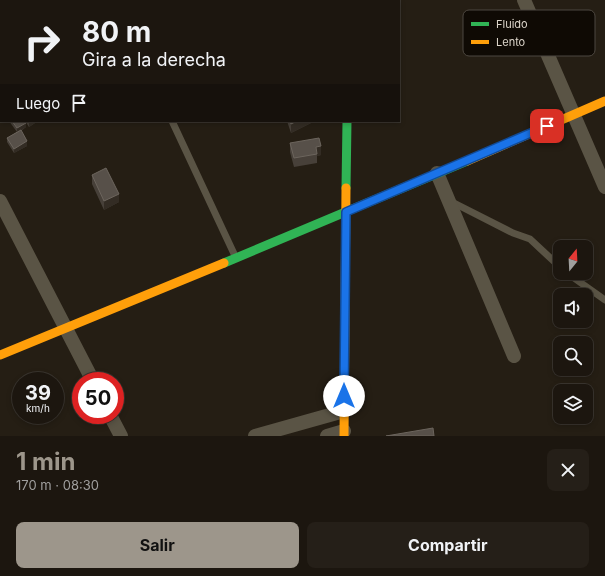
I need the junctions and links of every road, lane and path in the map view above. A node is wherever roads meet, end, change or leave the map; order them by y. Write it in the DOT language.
graph roads {
  1 [pos="524,0"];
  2 [pos="528,10"];
  3 [pos="549,56"];
  4 [pos="605,101"];
  5 [pos="574,114"];
  6 [pos="172,122"];
  7 [pos="347,122"];
  8 [pos="437,174"];
  9 [pos="605,187"];
  10 [pos="448,200"];
  11 [pos="0,201"];
  12 [pos="346,212"];
  13 [pos="236,258"];
  14 [pos="553,260"];
  15 [pos="577,280"];
  16 [pos="605,300"];
  17 [pos="66,328"];
  18 [pos="0,355"];
  19 [pos="514,356"];
  20 [pos="88,372"];
  21 [pos="344,411"];
  22 [pos="115,424"];
  23 [pos="344,434"];
  24 [pos="121,436"];
  25 [pos="255,436"];
  26 [pos="327,436"];
  1 -- 2 [label="street"];
  3 -- 5 [label="street"];
  4 -- 5 [label="street"];
  5 -- 8 [label="street"];
  5 -- 9 [label="street"];
  6 -- 13 [label="lane"];
  7 -- 12 [label="street"];
  8 -- 10 [label="street"];
  8 -- 12 [label="street"];
  10 -- 14 [label="lane"];
  10 -- 19 [label="street"];
  11 -- 17 [label="street"];
  12 -- 13 [label="street"];
  12 -- 21 [label="street"];
  13 -- 17 [label="street"];
  15 -- 16 [label="lane"];
  17 -- 18 [label="street"];
  17 -- 20 [label="street"];
  21 -- 23 [label="street"];
  21 -- 25 [label="street"];
  22 -- 24 [label="street"];
  23 -- 26 [label="street"];
}
